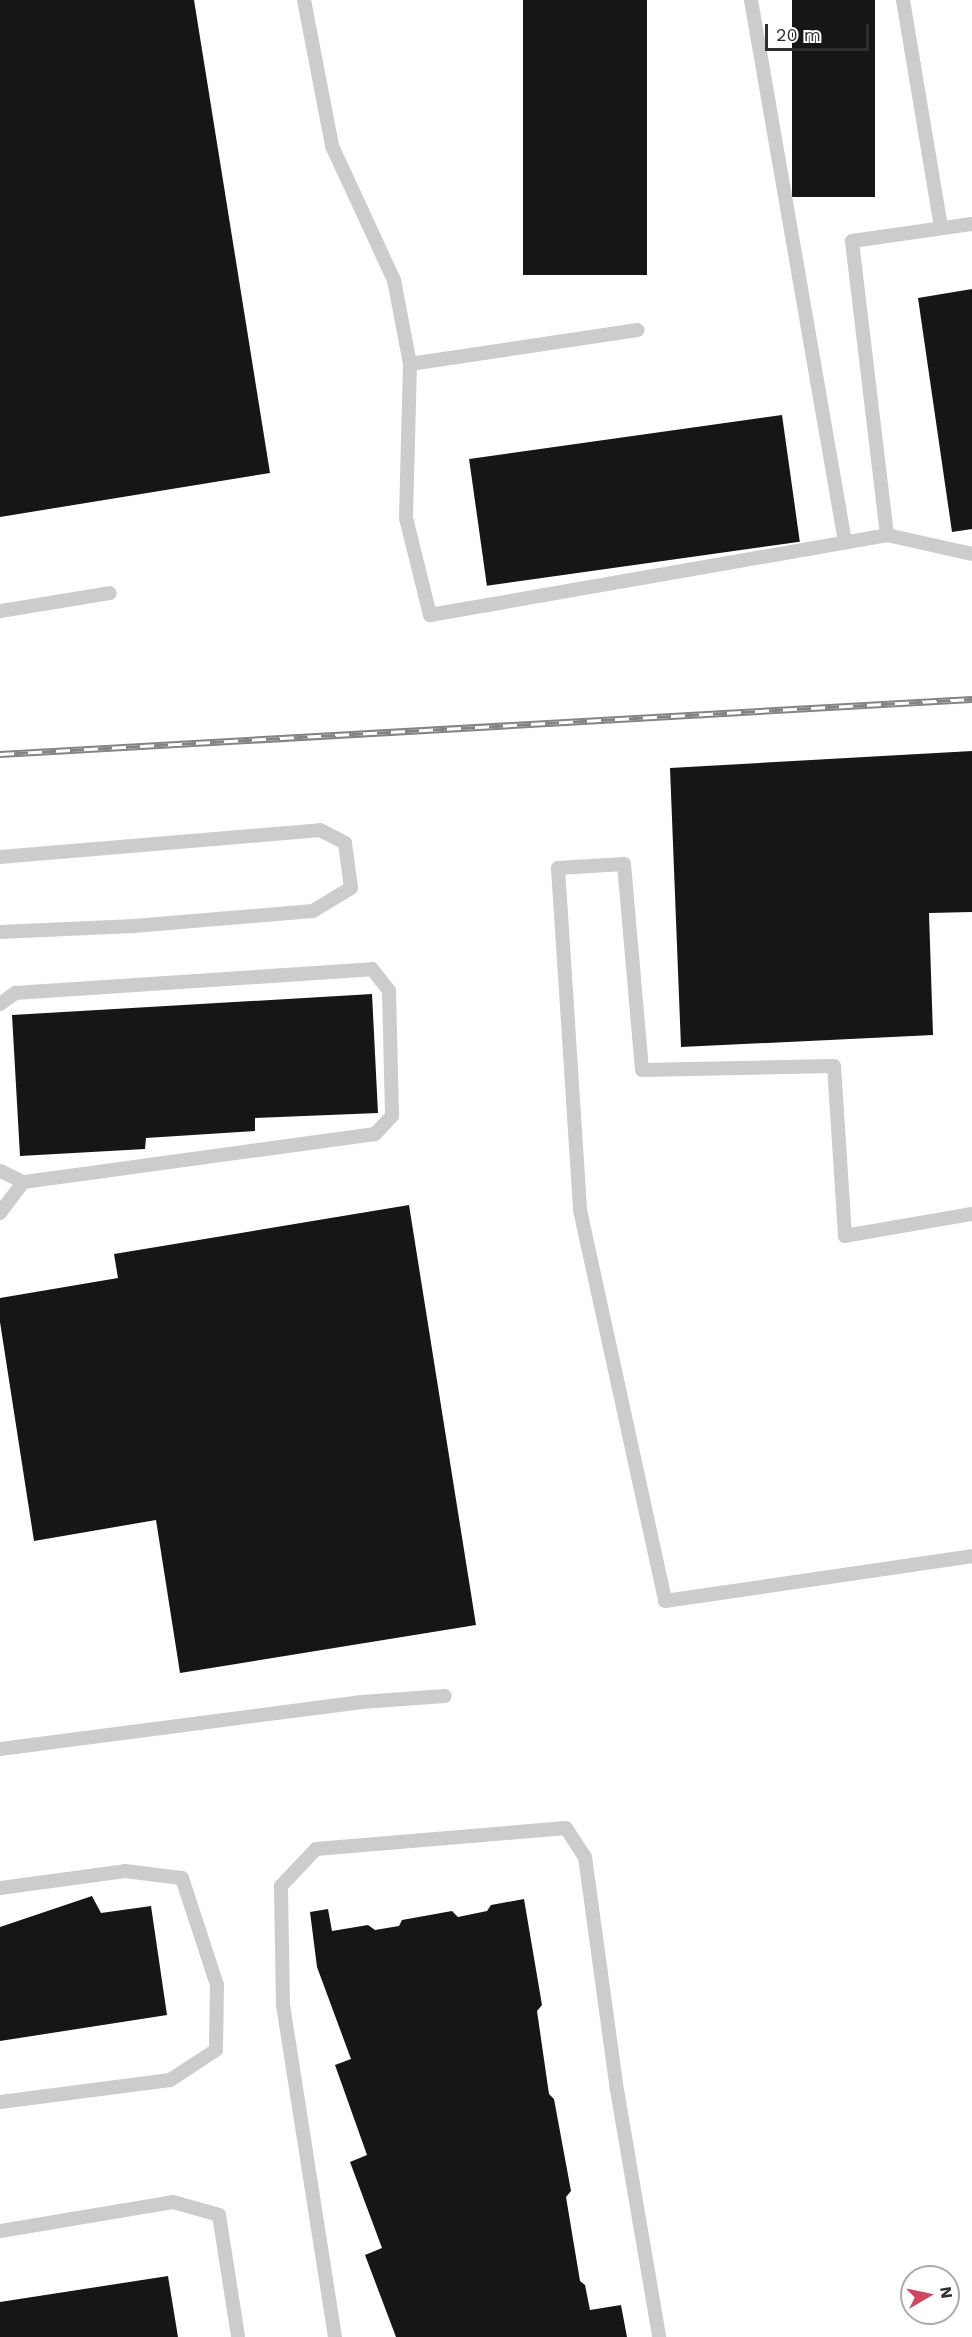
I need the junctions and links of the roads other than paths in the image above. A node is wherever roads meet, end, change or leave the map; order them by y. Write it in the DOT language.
graph roads {
  1 [pos="304,0"];
  2 [pos="751,0"];
  3 [pos="903,0"];
  4 [pos="972,224"];
  5 [pos="941,228"];
  6 [pos="638,330"];
  7 [pos="410,364"];
  8 [pos="887,535"];
  9 [pos="845,542"];
  10 [pos="972,554"];
  11 [pos="110,593"];
  12 [pos="0,611"];
  13 [pos="0,856"];
  14 [pos="0,932"];
  15 [pos="0,1004"];
  16 [pos="0,1171"];
  17 [pos="23,1182"];
  18 [pos="0,1213"];
  19 [pos="972,1214"];
  20 [pos="972,1556"];
  21 [pos="445,1696"];
  22 [pos="0,1749"];
  23 [pos="0,1888"];
  24 [pos="0,2102"];
  25 [pos="0,2231"];
  26 [pos="238,2337"];
  27 [pos="335,2337"];
  28 [pos="659,2337"];
  1 -- 7 [label="lane"];
  2 -- 9 [label="lane"];
  3 -- 5 [label="lane"];
  4 -- 5 [label="lane"];
  5 -- 8 [label="lane"];
  6 -- 7 [label="lane"];
  7 -- 9 [label="lane"];
  8 -- 9 [label="lane"];
  8 -- 10 [label="lane"];
  11 -- 12 [label="lane"];
  13 -- 14 [label="lane"];
  15 -- 17 [label="lane"];
  16 -- 17 [label="lane"];
  17 -- 18 [label="lane"];
  19 -- 20 [label="lane"];
  21 -- 22 [label="lane"];
  23 -- 24 [label="lane"];
  25 -- 26 [label="lane"];
  27 -- 28 [label="lane"];
}
